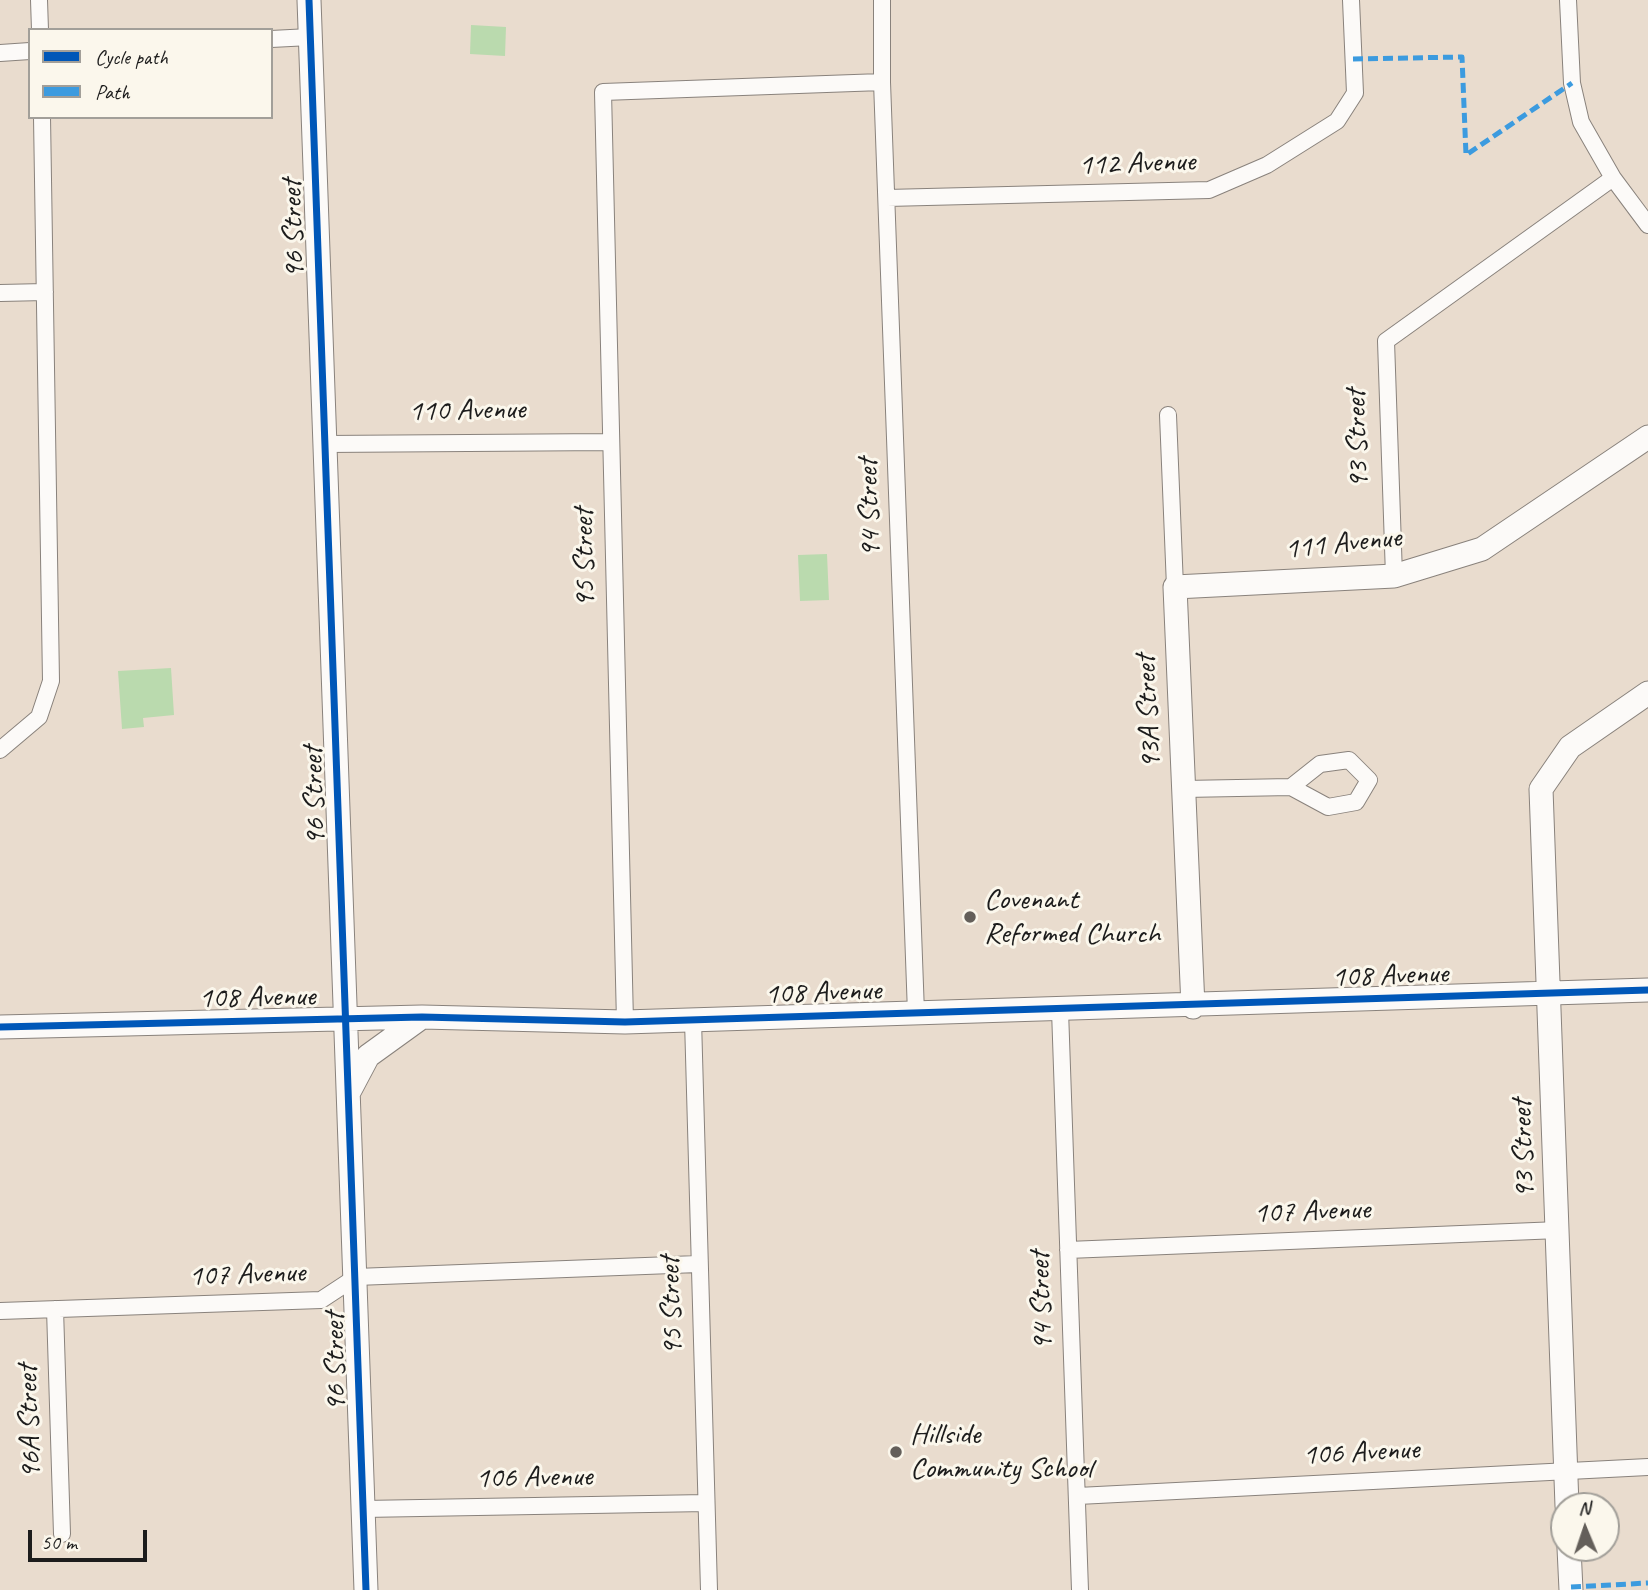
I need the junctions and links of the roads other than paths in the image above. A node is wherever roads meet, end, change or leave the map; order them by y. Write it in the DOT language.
graph roads {
  1 [pos="39,0"];
  2 [pos="309,0"];
  3 [pos="882,0"];
  4 [pos="1351,0"];
  5 [pos="1568,0"];
  6 [pos="40,28"];
  7 [pos="310,37"];
  8 [pos="273,39"];
  9 [pos="28,51"];
  10 [pos="0,53"];
  11 [pos="882,82"];
  12 [pos="42,119"];
  13 [pos="1613,178"];
  14 [pos="887,198"];
  15 [pos="1648,225"];
  16 [pos="45,292"];
  17 [pos="0,293"];
  18 [pos="1168,415"];
  19 [pos="1648,437"];
  20 [pos="610,442"];
  21 [pos="325,444"];
  22 [pos="1394,576"];
  23 [pos="1175,587"];
  24 [pos="1648,694"];
  25 [pos="0,750"];
  26 [pos="1291,787"];
  27 [pos="1184,789"];
  28 [pos="1648,990"];
  29 [pos="1550,992"];
  30 [pos="1192,1007"];
  31 [pos="1060,1010"];
  32 [pos="916,1013"];
  33 [pos="422,1017"];
  34 [pos="347,1020"];
  35 [pos="694,1020"];
  36 [pos="625,1022"];
  37 [pos="0,1027"];
  38 [pos="348,1093"];
  39 [pos="1559,1230"];
  40 [pos="1068,1250"];
  41 [pos="698,1264"];
  42 [pos="356,1278"];
  43 [pos="55,1309"];
  44 [pos="0,1311"];
  45 [pos="1648,1467"];
  46 [pos="1566,1471"];
  47 [pos="1567,1492"];
  48 [pos="1078,1496"];
  49 [pos="706,1503"];
  50 [pos="363,1509"];
  51 [pos="62,1534"];
  52 [pos="1570,1562"];
  53 [pos="366,1590"];
  54 [pos="709,1590"];
  55 [pos="1080,1590"];
  56 [pos="1571,1590"];
  1 -- 6 [label="street"];
  2 -- 7 [label="street, 96 Street"];
  3 -- 11 [label="street, 94 Street"];
  4 -- 14 [label="street, 112 Avenue"];
  5 -- 13 [label="street"];
  7 -- 8 [label="street"];
  7 -- 21 [label="street, 96 Street"];
  9 -- 10 [label="street"];
  11 -- 14 [label="street, 94 Street"];
  11 -- 20 [label="street, 95 Street"];
  12 -- 16 [label="street"];
  13 -- 15 [label="street"];
  13 -- 22 [label="street, 93 Street"];
  14 -- 32 [label="street, 94 Street"];
  16 -- 17 [label="street"];
  16 -- 25 [label="street"];
  18 -- 23 [label="street, 93A Street"];
  19 -- 22 [label="street, 111 Avenue"];
  20 -- 21 [label="street, 110 Avenue"];
  20 -- 36 [label="street, 95 Street"];
  21 -- 34 [label="street, 96 Street"];
  22 -- 23 [label="street, 111 Avenue"];
  23 -- 27 [label="street, 93A Street"];
  24 -- 29 [label="street, 93 Street"];
  26 -- 27 [label="street"];
  27 -- 30 [label="street, 93A Street"];
  28 -- 29 [label="street, 108 Avenue"];
  29 -- 30 [label="street, 108 Avenue"];
  29 -- 39 [label="street, 93 Street"];
  30 -- 31 [label="street, 108 Avenue"];
  31 -- 32 [label="street, 108 Avenue"];
  31 -- 40 [label="street, 94 Street"];
  32 -- 35 [label="street, 108 Avenue"];
  33 -- 34 [label="street, 108 Avenue"];
  33 -- 36 [label="street, 108 Avenue"];
  33 -- 38 [label="street"];
  34 -- 37 [label="street, 108 Avenue"];
  34 -- 38 [label="street, 96 Street"];
  35 -- 36 [label="street, 108 Avenue"];
  35 -- 41 [label="street, 95 Street"];
  38 -- 42 [label="street, 96 Street"];
  39 -- 40 [label="street, 107 Avenue"];
  39 -- 46 [label="street, 93 Street"];
  40 -- 48 [label="street, 94 Street"];
  41 -- 42 [label="street, 107 Avenue"];
  41 -- 49 [label="street, 95 Street"];
  42 -- 43 [label="street, 107 Avenue"];
  42 -- 50 [label="street, 96 Street"];
  43 -- 44 [label="street, 107 Avenue"];
  43 -- 51 [label="street, 96A Street"];
  45 -- 46 [label="street, 106 Avenue"];
  46 -- 47 [label="street, 93 Street"];
  46 -- 48 [label="street, 106 Avenue"];
  48 -- 55 [label="street, 94 Street"];
  49 -- 50 [label="street, 106 Avenue"];
  49 -- 54 [label="street, 95 Street"];
  50 -- 53 [label="street, 96 Street"];
  52 -- 56 [label="street"];
}
